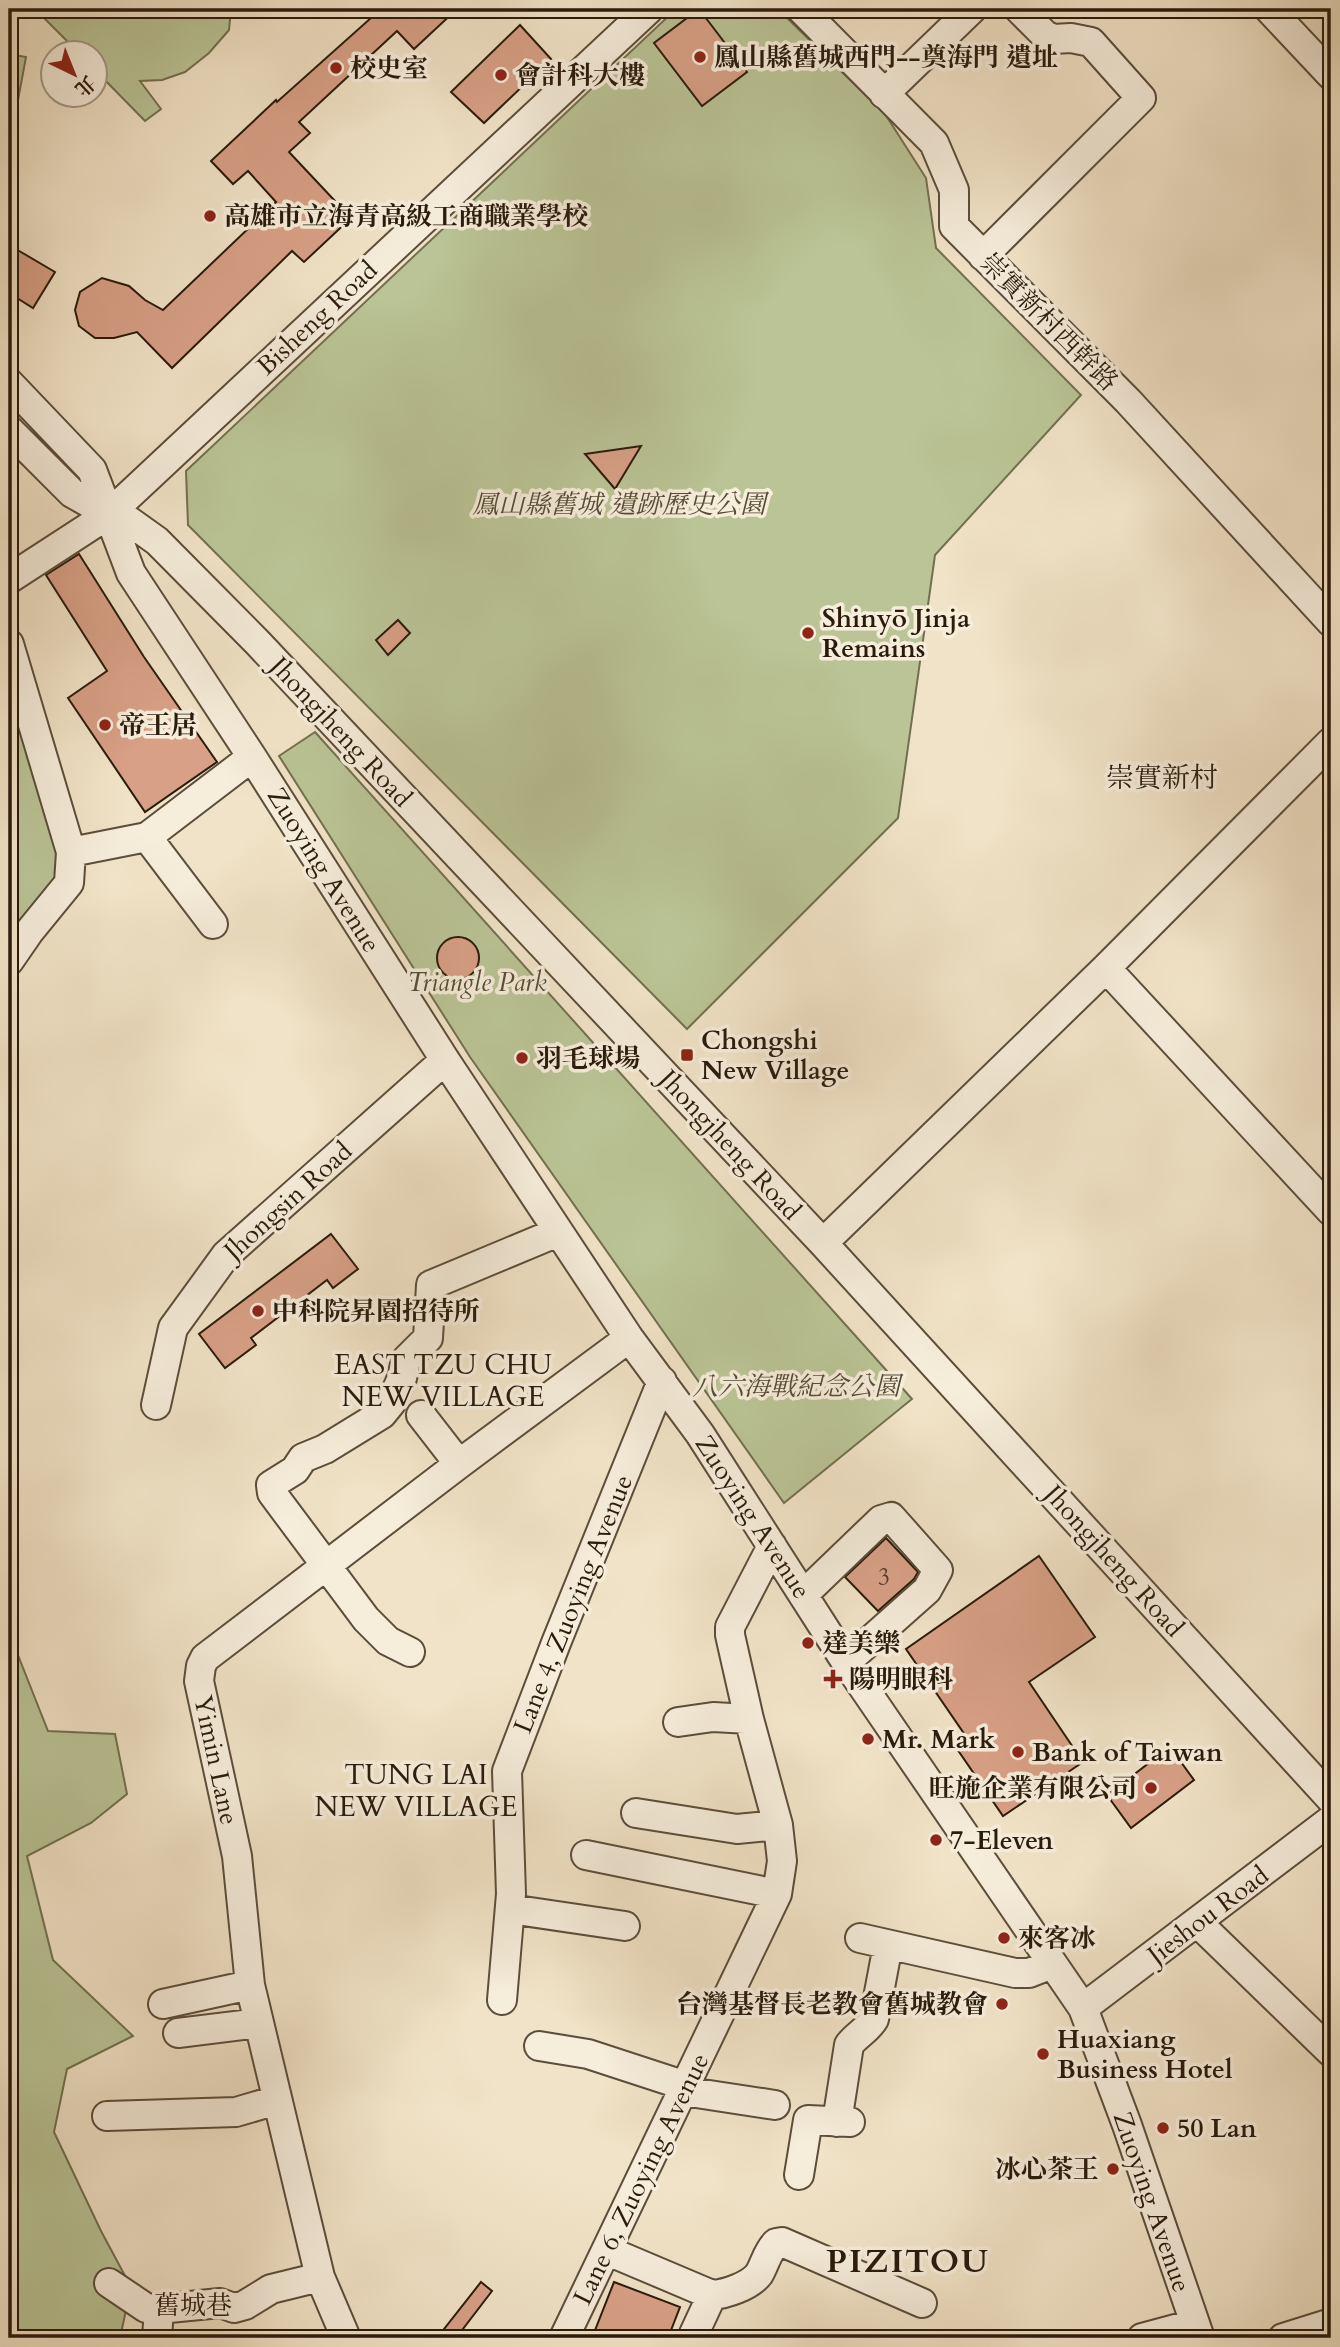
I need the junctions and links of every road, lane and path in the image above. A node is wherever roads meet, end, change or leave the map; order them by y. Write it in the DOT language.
graph roads {
  1 [pos="649,9"];
  2 [pos="801,9"];
  3 [pos="972,9"];
  4 [pos="1019,9"];
  5 [pos="1269,9"];
  6 [pos="1331,75"];
  7 [pos="884,94"];
  8 [pos="983,256"];
  9 [pos="9,383"];
  10 [pos="18,413"];
  11 [pos="9,430"];
  12 [pos="109,514"];
  13 [pos="9,579"];
  14 [pos="1331,622"];
  15 [pos="9,644"];
  16 [pos="1331,742"];
  17 [pos="252,757"];
  18 [pos="147,837"];
  19 [pos="71,852"];
  20 [pos="213,925"];
  21 [pos="9,961"];
  22 [pos="1106,968"];
  23 [pos="445,1060"];
  24 [pos="1331,1211"];
  25 [pos="558,1232"];
  26 [pos="822,1243"];
  27 [pos="629,1338"];
  28 [pos="662,1381"];
  29 [pos="156,1405"];
  30 [pos="421,1415"];
  31 [pos="459,1464"];
  32 [pos="772,1546"];
  33 [pos="326,1565"];
  34 [pos="803,1595"];
  35 [pos="410,1652"];
  36 [pos="846,1662"];
  37 [pos="749,1718"];
  38 [pos="678,1722"];
  39 [pos="1331,1799"];
  40 [pos="636,1813"];
  41 [pos="1331,1820"];
  42 [pos="778,1825"];
  43 [pos="586,1855"];
  44 [pos="777,1894"];
  45 [pos="510,1909"];
  46 [pos="1198,1923"];
  47 [pos="625,1926"];
  48 [pos="860,1938"];
  49 [pos="888,1945"];
  50 [pos="1052,1964"];
  51 [pos="250,1985"];
  52 [pos="502,2000"];
  53 [pos="163,2004"];
  54 [pos="1083,2008"];
  55 [pos="259,2023"];
  56 [pos="178,2034"];
  57 [pos="539,2046"];
  58 [pos="1331,2052"];
  59 [pos="685,2088"];
  60 [pos="277,2100"];
  61 [pos="775,2105"];
  62 [pos="107,2116"];
  63 [pos="799,2175"];
  64 [pos="608,2251"];
  65 [pos="320,2277"];
  66 [pos="108,2283"];
  67 [pos="712,2295"];
  68 [pos="922,2303"];
  69 [pos="159,2309"];
  70 [pos="1331,2323"];
  71 [pos="1197,2331"];
  72 [pos="157,2338"];
  73 [pos="346,2338"];
  74 [pos="564,2338"];
  75 [pos="692,2338"];
  76 [pos="1142,2338"];
  77 [pos="1283,2338"];
  1 -- 12 [label="street, Bisheng Road"];
  2 -- 7 [label="street, 崇實新村西幹路"];
  3 -- 7 [label="street"];
  4 -- 8 [label="street"];
  5 -- 6 [label="street"];
  7 -- 8 [label="street, 崇實新村西幹路"];
  8 -- 14 [label="street, 崇實新村西幹路"];
  9 -- 10 [label="street, Zuoying Avenue"];
  10 -- 12 [label="street, Zuoying Avenue"];
  11 -- 12 [label="street"];
  12 -- 13 [label="street, Bisheng Road"];
  12 -- 17 [label="street, Zuoying Avenue"];
  12 -- 26 [label="street, Jhongjheng Road"];
  15 -- 19 [label="street"];
  16 -- 22 [label="street"];
  17 -- 18 [label="street"];
  17 -- 23 [label="street, Zuoying Avenue"];
  18 -- 19 [label="street"];
  18 -- 20 [label="street"];
  19 -- 21 [label="street"];
  22 -- 24 [label="street"];
  22 -- 26 [label="street"];
  23 -- 25 [label="street, Zuoying Avenue"];
  23 -- 29 [label="street, Jhongsin Road"];
  25 -- 27 [label="street, Zuoying Avenue"];
  25 -- 33 [label="street"];
  26 -- 39 [label="street, Jhongjheng Road"];
  27 -- 28 [label="street, Zuoying Avenue"];
  27 -- 31 [label="street, Yimin Lane"];
  28 -- 32 [label="street, Zuoying Avenue"];
  28 -- 45 [label="street, Lane 4, Zuoying Avenue"];
  30 -- 31 [label="street"];
  31 -- 33 [label="street, Yimin Lane"];
  32 -- 34 [label="street, Zuoying Avenue"];
  32 -- 37 [label="street, Lane 6, Zuoying Avenue"];
  33 -- 35 [label="street"];
  33 -- 51 [label="street, Yimin Lane"];
  34 -- 36 [label="street, Zuoying Avenue"];
  34 -- 36 [label="street"];
  36 -- 50 [label="street, Zuoying Avenue"];
  37 -- 38 [label="street"];
  37 -- 42 [label="street, Lane 6, Zuoying Avenue"];
  40 -- 42 [label="street"];
  41 -- 46 [label="street, Jieshou Road"];
  42 -- 44 [label="street, Lane 6, Zuoying Avenue"];
  43 -- 44 [label="street"];
  44 -- 59 [label="street, Lane 6, Zuoying Avenue"];
  45 -- 47 [label="street"];
  45 -- 52 [label="street, Lane 4, Zuoying Avenue"];
  46 -- 54 [label="street, Jieshou Road"];
  46 -- 58 [label="street"];
  48 -- 49 [label="street"];
  49 -- 50 [label="street"];
  49 -- 63 [label="street"];
  50 -- 54 [label="street, Zuoying Avenue"];
  51 -- 53 [label="street"];
  51 -- 55 [label="street, Yimin Lane"];
  54 -- 71 [label="street, Zuoying Avenue"];
  55 -- 56 [label="street"];
  55 -- 60 [label="street, Yimin Lane"];
  57 -- 59 [label="street"];
  59 -- 61 [label="street"];
  59 -- 64 [label="street, Lane 6, Zuoying Avenue"];
  60 -- 62 [label="street"];
  60 -- 65 [label="street, Yimin Lane"];
  64 -- 67 [label="street"];
  64 -- 74 [label="street, Lane 6, Zuoying Avenue"];
  65 -- 69 [label="street, 舊城巷"];
  65 -- 73 [label="street, Yimin Lane"];
  66 -- 69 [label="street, 舊城巷"];
  67 -- 68 [label="street"];
  67 -- 75 [label="street"];
  69 -- 72 [label="street"];
  70 -- 77 [label="street"];
  71 -- 76 [label="street"];
}
